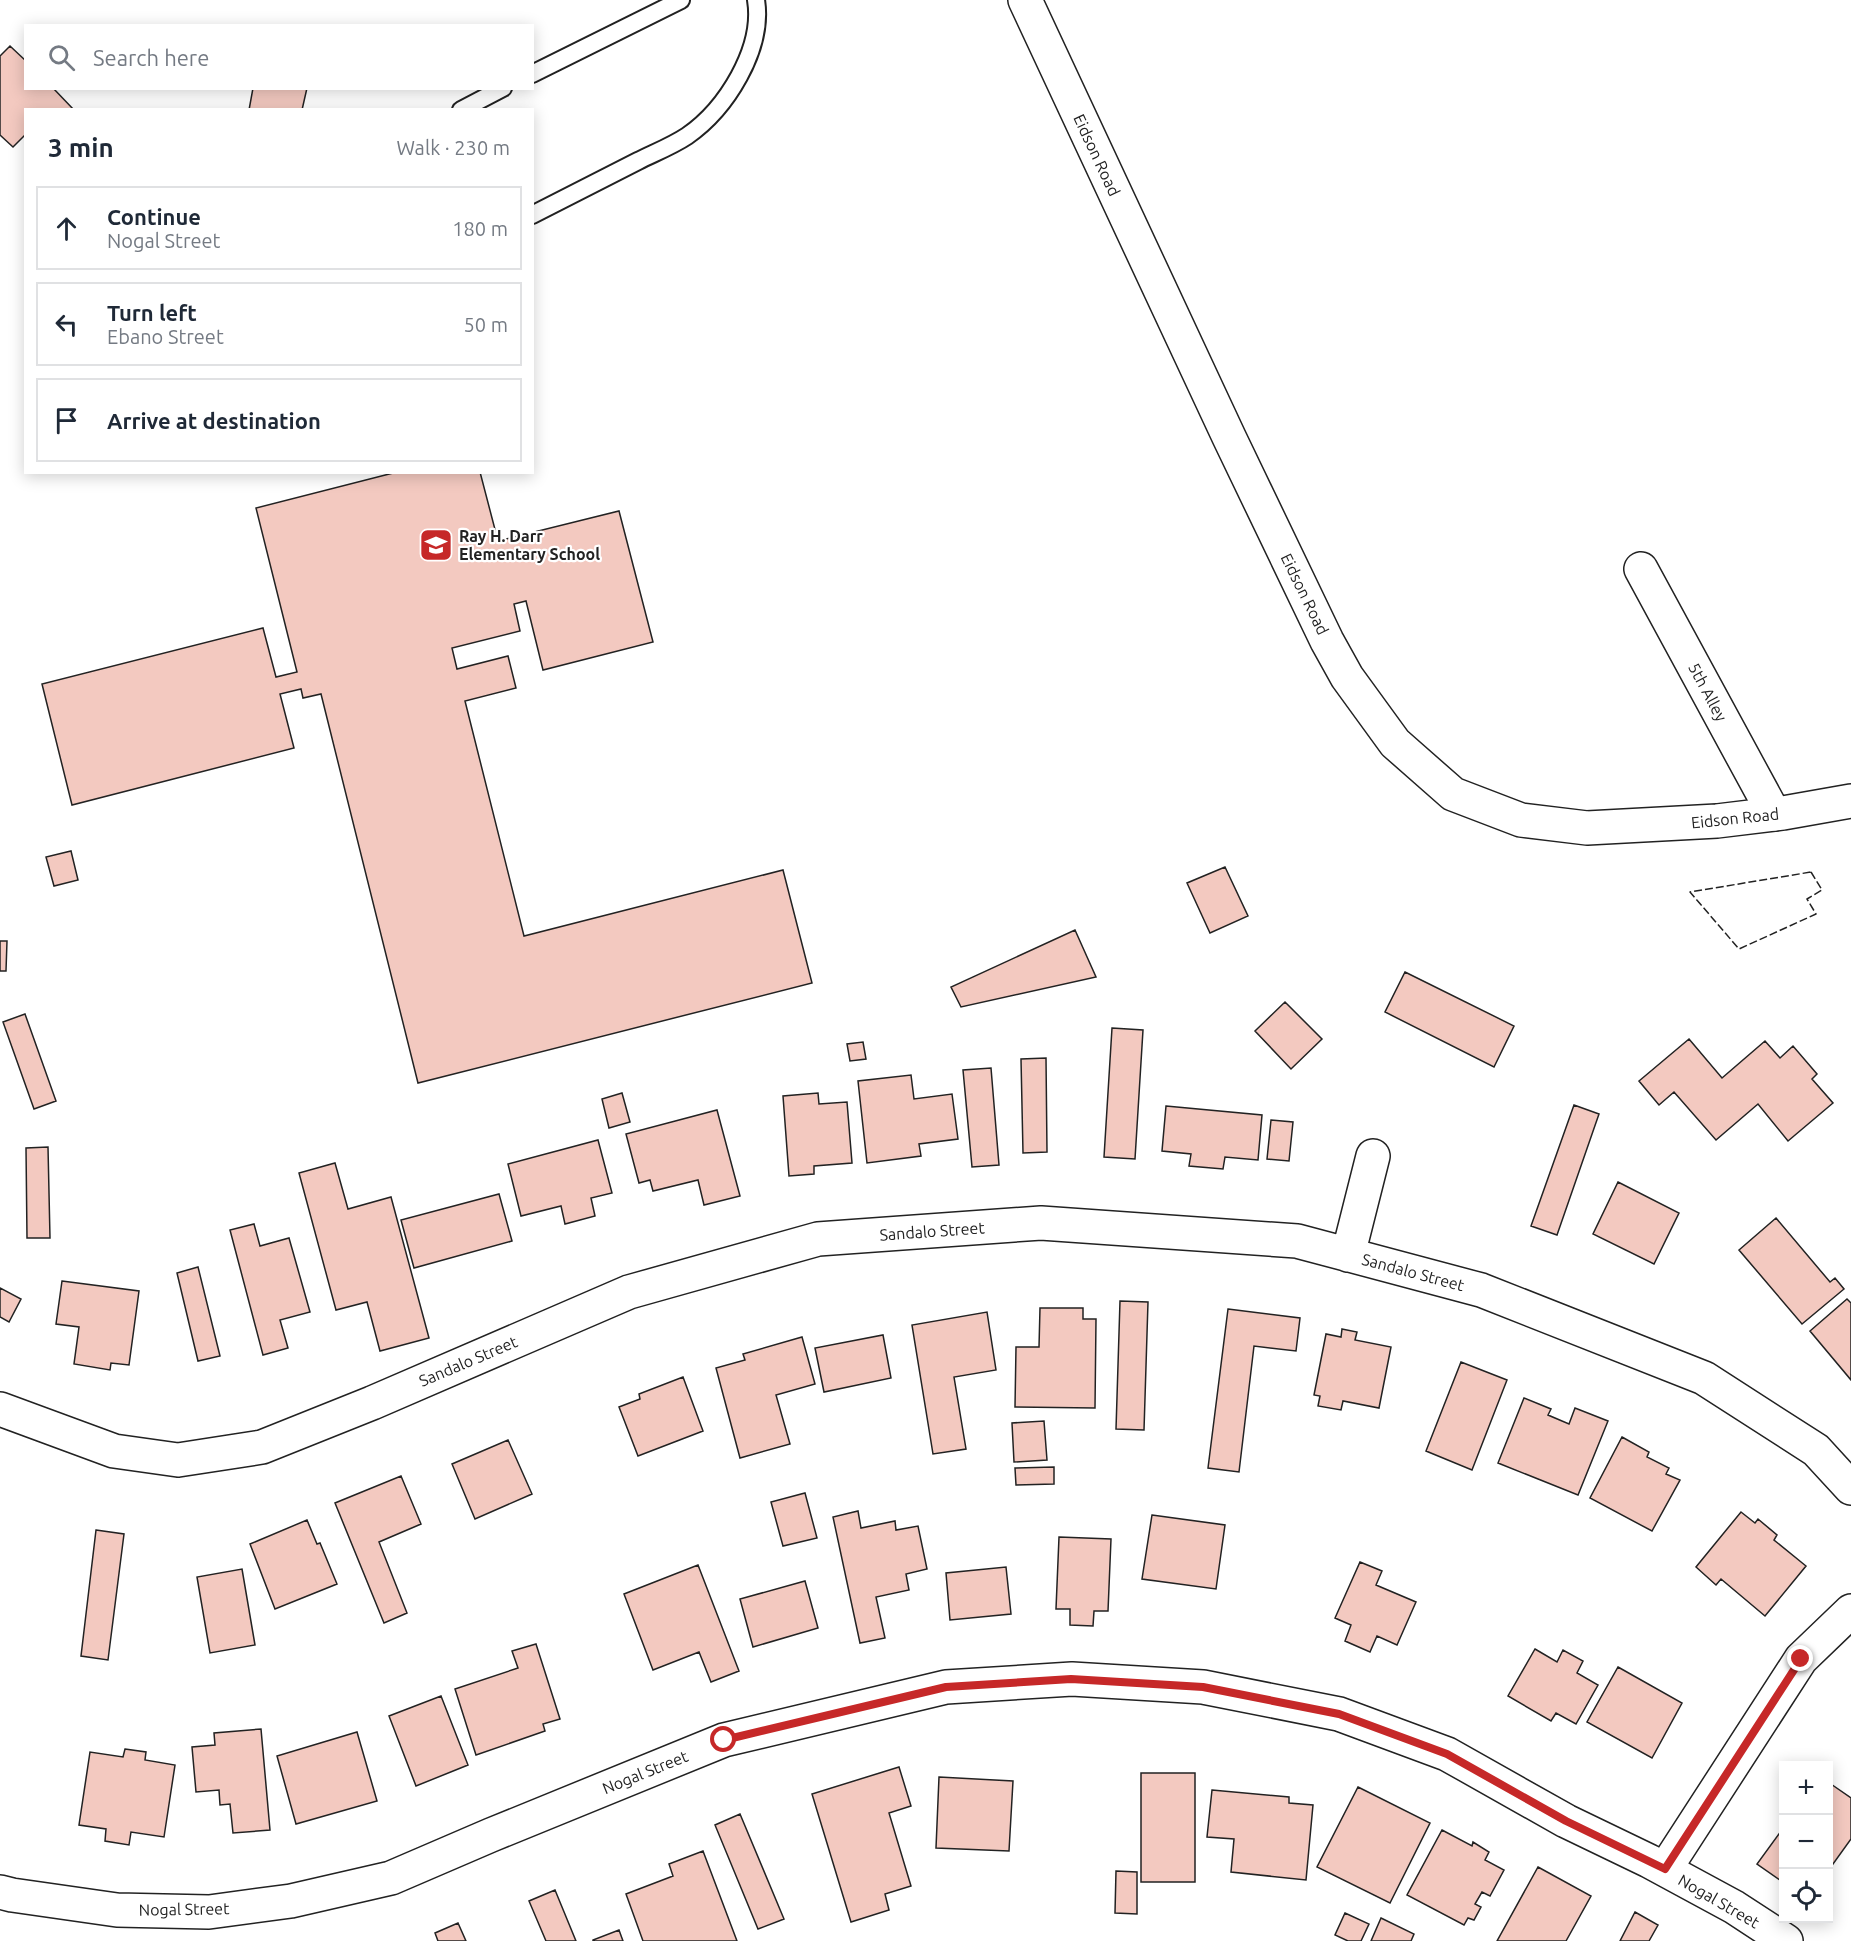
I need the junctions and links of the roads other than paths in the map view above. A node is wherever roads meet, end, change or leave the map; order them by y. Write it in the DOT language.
graph roads {
  1 [pos="681,0"];
  2 [pos="756,0"];
  3 [pos="1025,0"];
  4 [pos="534,73"];
  5 [pos="499,90"];
  6 [pos="465,108"];
  7 [pos="534,214"];
  8 [pos="1641,569"];
  9 [pos="1851,801"];
  10 [pos="1774,814"];
  11 [pos="1372,1156"];
  12 [pos="1348,1255"];
  13 [pos="0,1408"];
  14 [pos="1851,1488"];
  15 [pos="1851,1611"];
  16 [pos="1665,1869"];
  17 [pos="0,1892"];
  18 [pos="1786,1941"];
  1 -- 4 [label="lane"];
  2 -- 7 [label="lane"];
  3 -- 10 [label="street, Eidson Road"];
  5 -- 6 [label="lane"];
  8 -- 10 [label="street, 5th Alley"];
  9 -- 10 [label="street, Eidson Road"];
  11 -- 12 [label="street"];
  12 -- 13 [label="street, Sandalo Street"];
  12 -- 14 [label="street, Sandalo Street"];
  15 -- 16 [label="street"];
  16 -- 17 [label="street, Nogal Street"];
  16 -- 18 [label="street, Nogal Street"];
}
